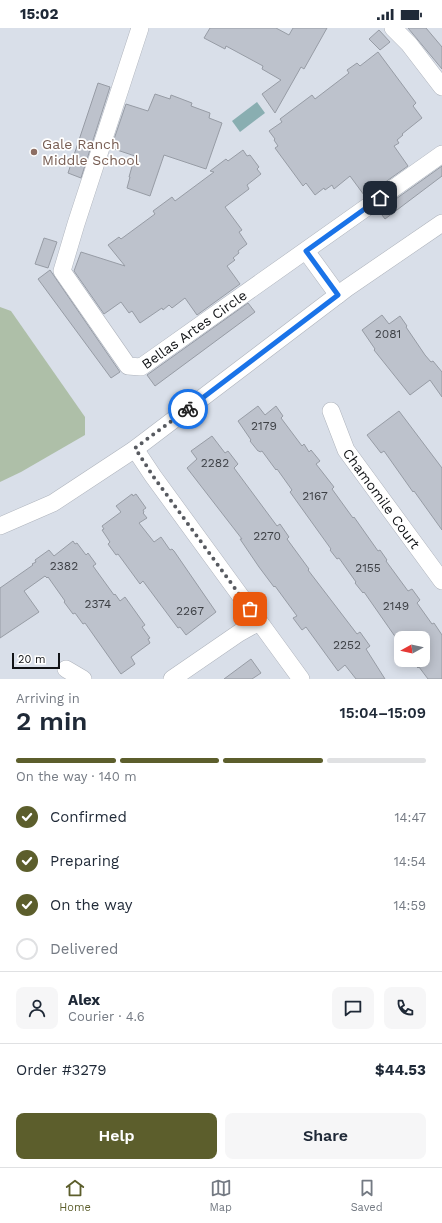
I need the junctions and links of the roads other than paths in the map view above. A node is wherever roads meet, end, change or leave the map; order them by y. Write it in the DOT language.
graph roads {
  1 [pos="140,28"];
  2 [pos="393,28"];
  3 [pos="442,87"];
  4 [pos="442,154"];
  5 [pos="442,223"];
  6 [pos="306,251"];
  7 [pos="338,295"];
  8 [pos="331,411"];
  9 [pos="135,448"];
  10 [pos="0,526"];
  11 [pos="442,581"];
  12 [pos="259,622"];
  13 [pos="66,668"];
  14 [pos="83,679"];
  15 [pos="172,679"];
  16 [pos="301,679"];
  1 -- 6 [label="street, Bellas Artes Circle"];
  2 -- 3 [label="street"];
  4 -- 6 [label="street, Bellas Artes Circle"];
  5 -- 7 [label="street"];
  6 -- 7 [label="street"];
  7 -- 9 [label="street"];
  8 -- 11 [label="street, Chamomile Court"];
  9 -- 10 [label="street"];
  9 -- 12 [label="street"];
  12 -- 15 [label="street"];
  12 -- 16 [label="street"];
  13 -- 14 [label="street"];
}
